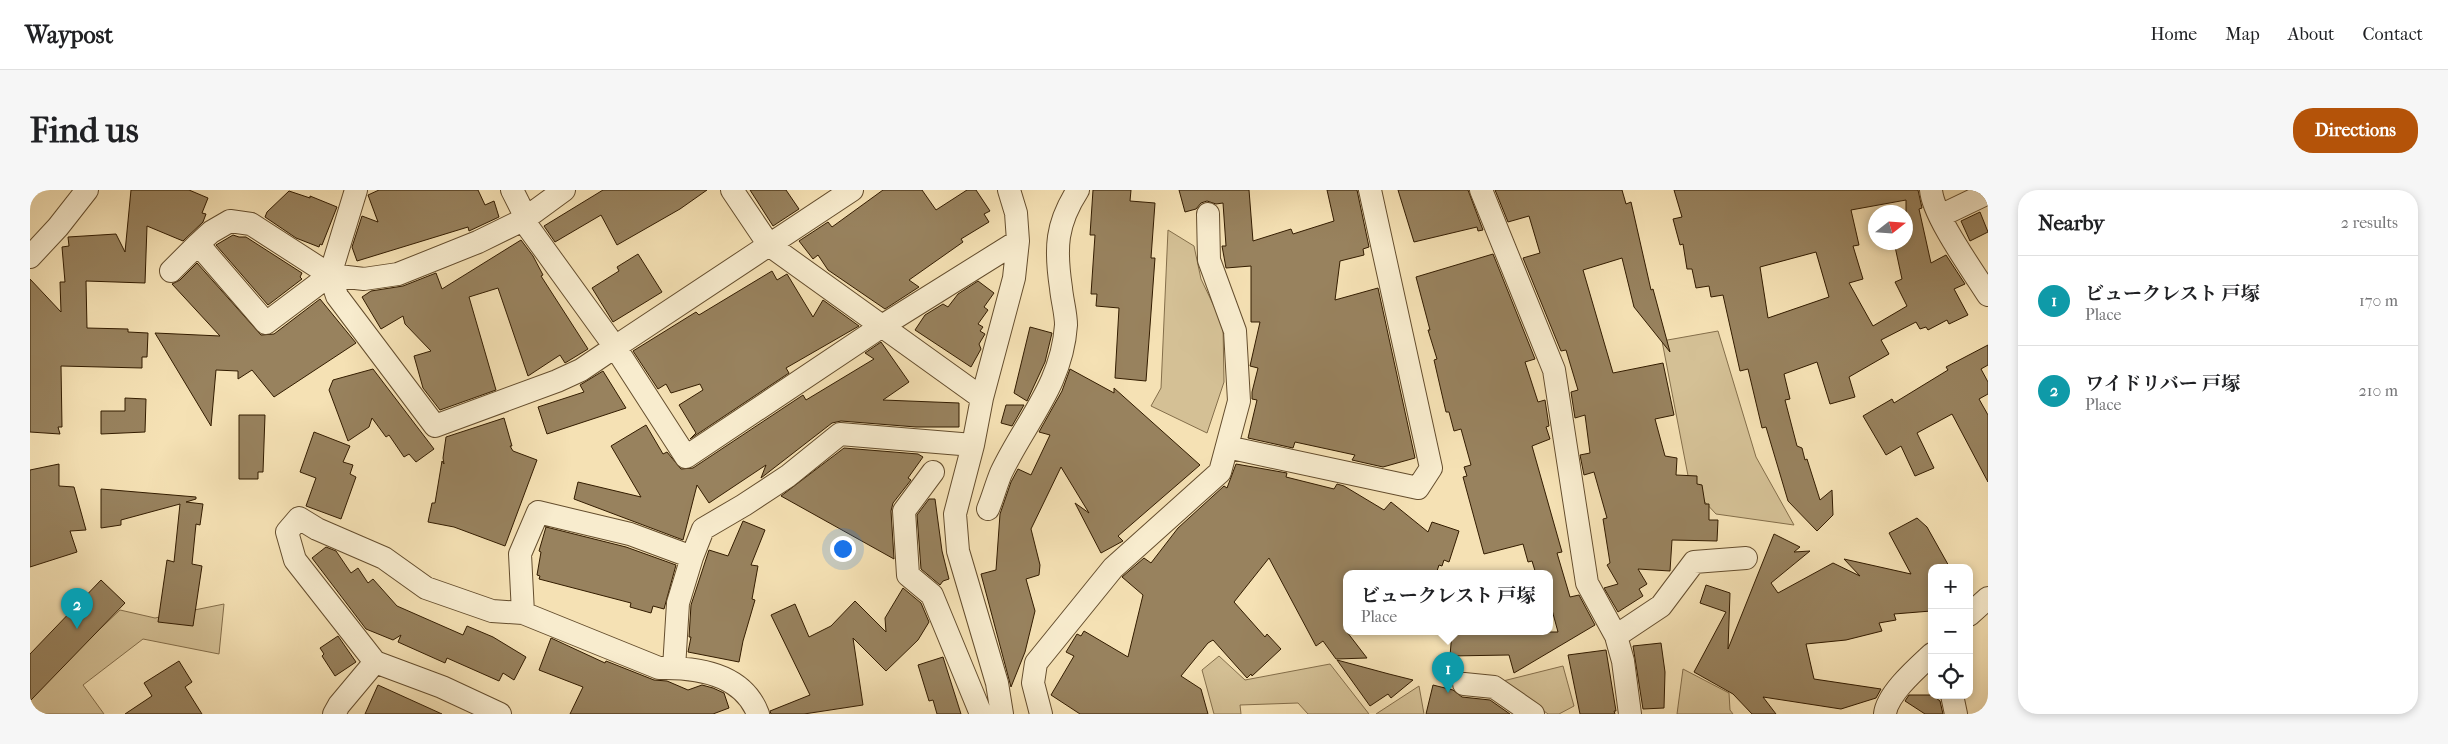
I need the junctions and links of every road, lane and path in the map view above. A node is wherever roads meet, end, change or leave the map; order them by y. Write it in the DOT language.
graph roads {
  1 [pos="87,190"];
  2 [pos="356,190"];
  3 [pos="512,190"];
  4 [pos="564,190"];
  5 [pos="732,190"];
  6 [pos="852,190"];
  7 [pos="1009,190"];
  8 [pos="1078,190"];
  9 [pos="1370,190"];
  10 [pos="1481,190"];
  11 [pos="1931,190"];
  12 [pos="1988,193"];
  13 [pos="1208,214"];
  14 [pos="1940,216"];
  15 [pos="525,219"];
  16 [pos="1018,241"];
  17 [pos="198,244"];
  18 [pos="769,245"];
  19 [pos="30,257"];
  20 [pos="171,271"];
  21 [pos="330,275"];
  22 [pos="1988,295"];
  23 [pos="882,326"];
  24 [pos="615,347"];
  25 [pos="982,398"];
  26 [pos="973,445"];
  27 [pos="1227,447"];
  28 [pos="933,472"];
  29 [pos="988,509"];
  30 [pos="692,557"];
  31 [pos="1746,558"];
  32 [pos="1988,598"];
  33 [pos="1973,611"];
  34 [pos="523,613"];
  35 [pos="1616,636"];
  36 [pos="1928,658"];
  37 [pos="376,662"];
  38 [pos="674,668"];
  39 [pos="1464,684"];
  40 [pos="1953,699"];
  41 [pos="334,714"];
  42 [pos="500,714"];
  43 [pos="758,714"];
  44 [pos="981,714"];
  45 [pos="1002,714"];
  46 [pos="1041,714"];
  47 [pos="1533,714"];
  48 [pos="1630,714"];
  49 [pos="1885,714"];
  50 [pos="1956,714"];
  1 -- 19 [label="street"];
  2 -- 21 [label="street"];
  3 -- 15 [label="street"];
  4 -- 15 [label="street"];
  5 -- 18 [label="street"];
  6 -- 18 [label="street"];
  7 -- 16 [label="street"];
  8 -- 29 [label="street"];
  9 -- 27 [label="street"];
  10 -- 35 [label="street"];
  11 -- 14 [label="street"];
  12 -- 14 [label="street"];
  13 -- 27 [label="street"];
  14 -- 22 [label="street"];
  15 -- 21 [label="street"];
  15 -- 24 [label="street"];
  16 -- 23 [label="street"];
  16 -- 25 [label="street"];
  17 -- 20 [label="street"];
  17 -- 21 [label="street"];
  17 -- 21 [label="street"];
  18 -- 23 [label="street"];
  18 -- 24 [label="street"];
  21 -- 24 [label="street"];
  23 -- 24 [label="street"];
  23 -- 25 [label="street"];
  25 -- 26 [label="street"];
  26 -- 30 [label="street"];
  26 -- 45 [label="street"];
  27 -- 46 [label="street"];
  28 -- 44 [label="street"];
  30 -- 34 [label="street"];
  30 -- 38 [label="street"];
  31 -- 35 [label="street"];
  32 -- 33 [label="street"];
  34 -- 37 [label="street"];
  34 -- 38 [label="street"];
  35 -- 48 [label="street"];
  36 -- 49 [label="street"];
  37 -- 41 [label="street"];
  37 -- 42 [label="street"];
  38 -- 43 [label="street"];
  39 -- 47 [label="street"];
  40 -- 50 [label="street"];
}
